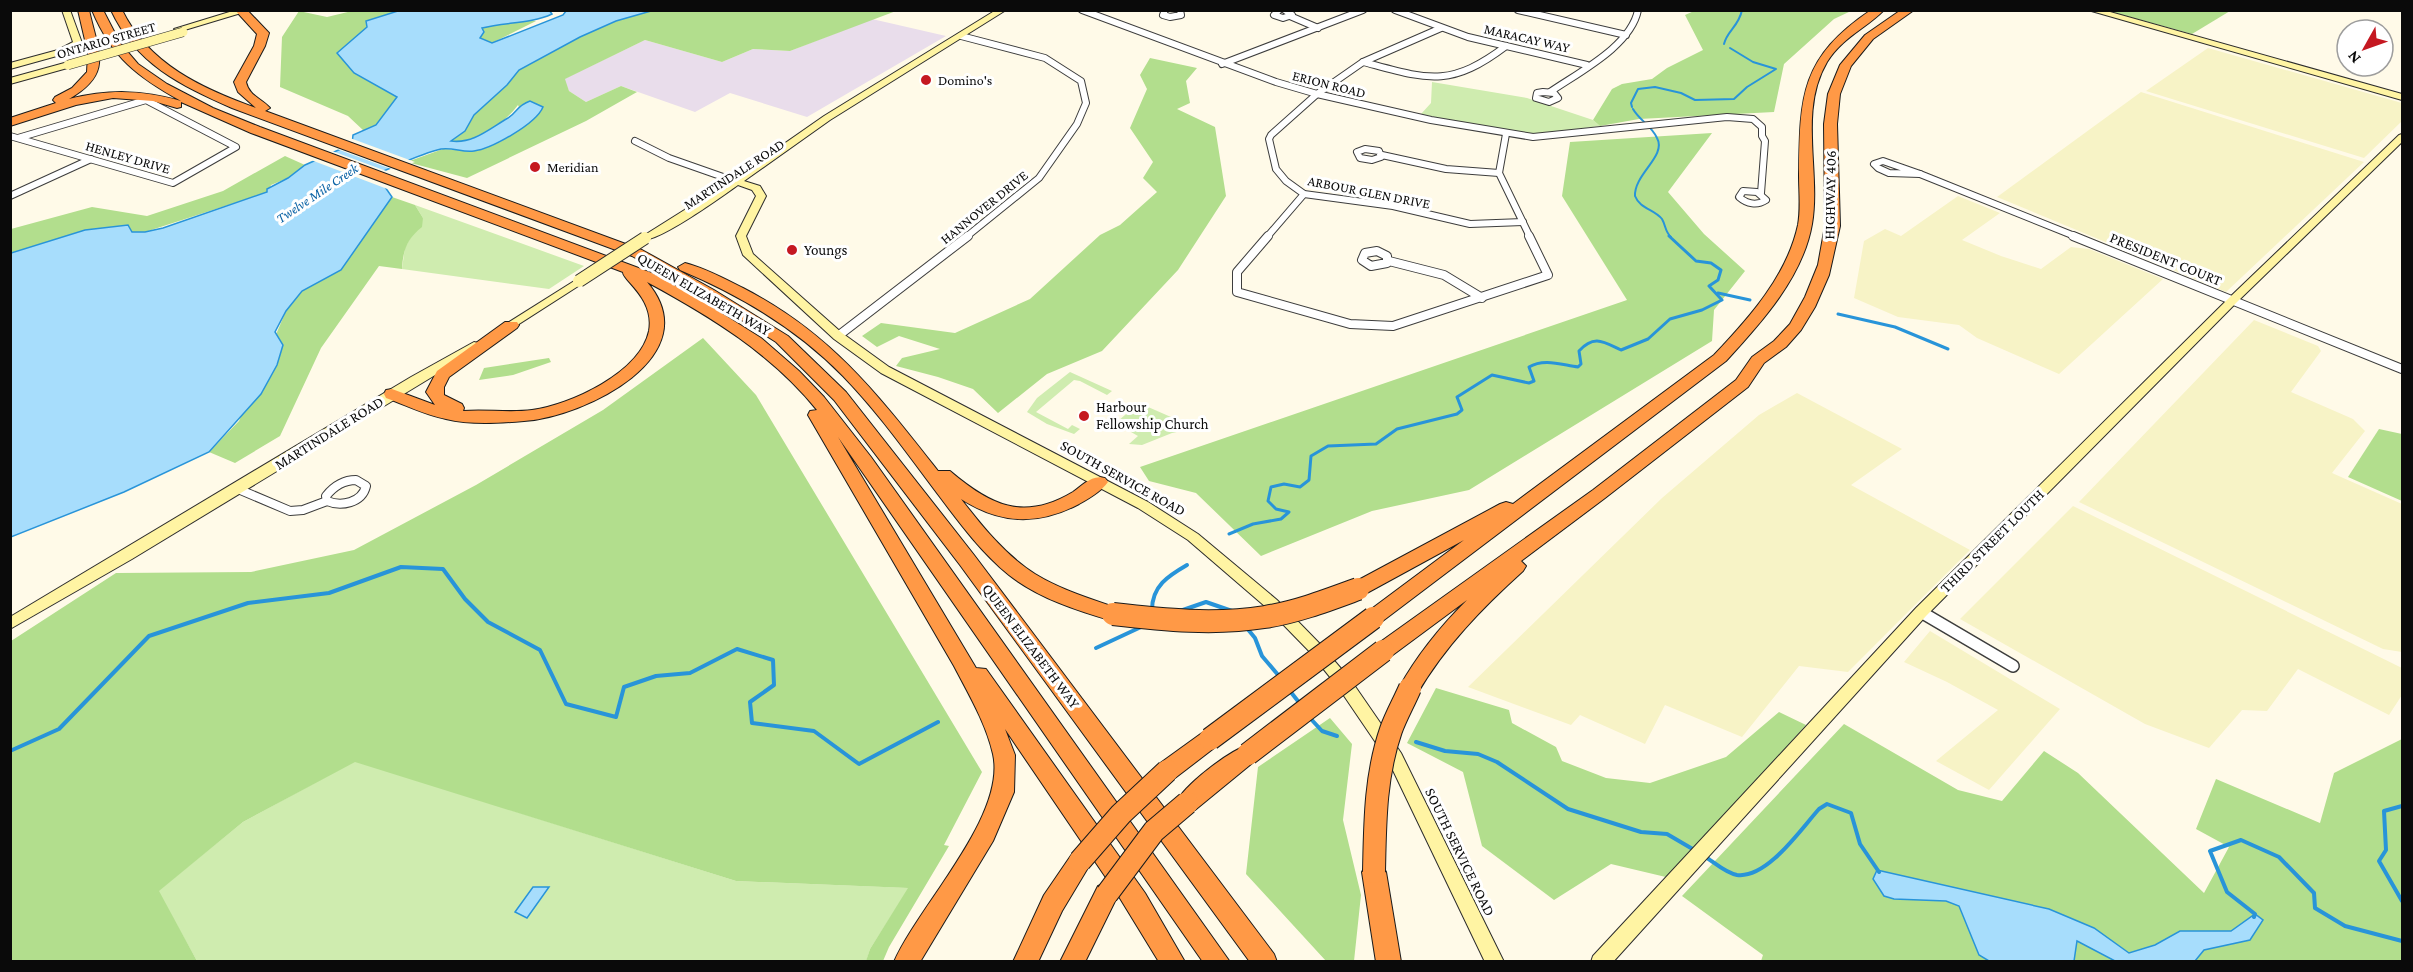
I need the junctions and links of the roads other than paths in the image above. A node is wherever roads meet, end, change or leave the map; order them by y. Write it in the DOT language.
graph roads {
  1 [pos="66,10"];
  2 [pos="83,10"];
  3 [pos="97,10"];
  4 [pos="116,10"];
  5 [pos="991,10"];
  6 [pos="1002,10"];
  7 [pos="1082,10"];
  8 [pos="1166,10"];
  9 [pos="1180,10"];
  10 [pos="1279,10"];
  11 [pos="1285,10"];
  12 [pos="1363,10"];
  13 [pos="1395,10"];
  14 [pos="1518,10"];
  15 [pos="1638,10"];
  16 [pos="1879,10"];
  17 [pos="1909,10"];
  18 [pos="2092,10"];
  19 [pos="243,11"];
  20 [pos="1290,16"];
  21 [pos="1318,28"];
  22 [pos="1442,28"];
  23 [pos="1626,35"];
  24 [pos="961,36"];
  25 [pos="1506,46"];
  26 [pos="917,60"];
  27 [pos="1363,62"];
  28 [pos="67,63"];
  29 [pos="1222,64"];
  30 [pos="1587,65"];
  31 [pos="10,66"];
  32 [pos="10,76"];
  33 [pos="10,81"];
  34 [pos="1550,92"];
  35 [pos="1317,94"];
  36 [pos="2403,97"];
  37 [pos="10,119"];
  38 [pos="229,119"];
  39 [pos="1506,134"];
  40 [pos="320,135"];
  41 [pos="14,137"];
  42 [pos="2403,137"];
  43 [pos="635,141"];
  44 [pos="1382,155"];
  45 [pos="91,159"];
  46 [pos="1499,173"];
  47 [pos="1921,174"];
  48 [pos="730,180"];
  49 [pos="1304,194"];
  50 [pos="1761,194"];
  51 [pos="10,196"];
  52 [pos="1523,222"];
  53 [pos="641,245"];
  54 [pos="605,259"];
  55 [pos="1389,261"];
  56 [pos="1482,298"];
  57 [pos="2233,300"];
  58 [pos="511,326"];
  59 [pos="838,336"];
  60 [pos="763,349"];
  61 [pos="2403,369"];
  62 [pos="392,393"];
  63 [pos="474,416"];
  64 [pos="886,416"];
  65 [pos="1599,450"];
  66 [pos="1099,482"];
  67 [pos="238,489"];
  68 [pos="1599,494"];
  69 [pos="327,501"];
  70 [pos="928,607"];
  71 [pos="1921,612"];
  72 [pos="10,624"];
  73 [pos="2013,666"];
  74 [pos="906,962"];
  75 [pos="1025,962"];
  76 [pos="1072,962"];
  77 [pos="1173,962"];
  78 [pos="1218,962"];
  79 [pos="1265,962"];
  80 [pos="1389,962"];
  81 [pos="1495,962"];
  82 [pos="1600,962"];
  1 -- 31 [label="main road"];
  2 -- 37 [label="highway"];
  3 -- 38 [label="highway, QUEEN ELIZABETH WAY"];
  4 -- 40 [label="highway, QUEEN ELIZABETH WAY"];
  5 -- 26 [label="main road, MARTINDALE ROAD"];
  6 -- 24 [label="main road, MARTINDALE ROAD"];
  7 -- 29 [label="street, ERION ROAD"];
  8 -- 9 [label="street"];
  10 -- 20 [label="street"];
  11 -- 20 [label="street"];
  12 -- 21 [label="street"];
  13 -- 22 [label="street, MARACAY WAY"];
  14 -- 23 [label="street"];
  15 -- 23 [label="street"];
  16 -- 65 [label="highway, HIGHWAY 406"];
  17 -- 68 [label="highway, HIGHWAY 406"];
  18 -- 36 [label="main road"];
  19 -- 28 [label="main road, ONTARIO STREET, bridge"];
  19 -- 40 [label="highway"];
  20 -- 21 [label="street"];
  21 -- 29 [label="street"];
  22 -- 25 [label="street, MARACAY WAY"];
  22 -- 27 [label="street, ARBOUR GLEN DRIVE"];
  23 -- 30 [label="street"];
  24 -- 26 [label="main road, MARTINDALE ROAD"];
  24 -- 59 [label="street, HANNOVER DRIVE"];
  25 -- 27 [label="street"];
  25 -- 30 [label="street, MARACAY WAY"];
  26 -- 48 [label="main road, MARTINDALE ROAD"];
  27 -- 35 [label="street, ARBOUR GLEN DRIVE"];
  28 -- 32 [label="main road, ONTARIO STREET"];
  28 -- 33 [label="main road, ONTARIO STREET"];
  29 -- 35 [label="street, ERION ROAD"];
  30 -- 34 [label="street"];
  35 -- 39 [label="street, ERION ROAD"];
  35 -- 49 [label="street, ARBOUR GLEN DRIVE"];
  37 -- 38 [label="highway"];
  38 -- 54 [label="highway, QUEEN ELIZABETH WAY"];
  39 -- 46 [label="street"];
  39 -- 50 [label="street, ERION ROAD"];
  40 -- 53 [label="highway, QUEEN ELIZABETH WAY"];
  41 -- 45 [label="street, HENLEY DRIVE"];
  41 -- 45 [label="street, HENLEY DRIVE"];
  42 -- 57 [label="main road, THIRD STREET LOUTH"];
  43 -- 48 [label="street"];
  44 -- 46 [label="street"];
  45 -- 51 [label="street"];
  46 -- 52 [label="street"];
  47 -- 47 [label="street, PRESIDENT COURT"];
  47 -- 57 [label="street, PRESIDENT COURT"];
  48 -- 53 [label="main road, MARTINDALE ROAD"];
  48 -- 59 [label="main road, SOUTH SERVICE ROAD"];
  49 -- 52 [label="street, ARBOUR GLEN DRIVE"];
  49 -- 56 [label="street"];
  52 -- 56 [label="street"];
  53 -- 58 [label="main road, MARTINDALE ROAD, bridge"];
  53 -- 64 [label="highway"];
  53 -- 79 [label="highway, QUEEN ELIZABETH WAY"];
  54 -- 60 [label="highway, QUEEN ELIZABETH WAY"];
  54 -- 63 [label="highway"];
  55 -- 56 [label="street"];
  57 -- 61 [label="street, PRESIDENT COURT"];
  57 -- 71 [label="main road, THIRD STREET LOUTH"];
  58 -- 62 [label="main road, MARTINDALE ROAD"];
  58 -- 63 [label="highway"];
  59 -- 66 [label="main road, SOUTH SERVICE ROAD"];
  60 -- 70 [label="highway"];
  60 -- 78 [label="highway, QUEEN ELIZABETH WAY"];
  62 -- 63 [label="highway"];
  62 -- 67 [label="main road, MARTINDALE ROAD"];
  64 -- 65 [label="highway, bridge"];
  64 -- 66 [label="highway"];
  65 -- 75 [label="highway, bridge"];
  66 -- 81 [label="main road, SOUTH SERVICE ROAD"];
  67 -- 69 [label="street"];
  67 -- 72 [label="main road, MARTINDALE ROAD"];
  68 -- 76 [label="highway, bridge"];
  68 -- 80 [label="highway, bridge"];
  70 -- 74 [label="highway"];
  70 -- 77 [label="highway"];
  71 -- 73 [label="street"];
  71 -- 82 [label="main road, THIRD STREET LOUTH"];
}
